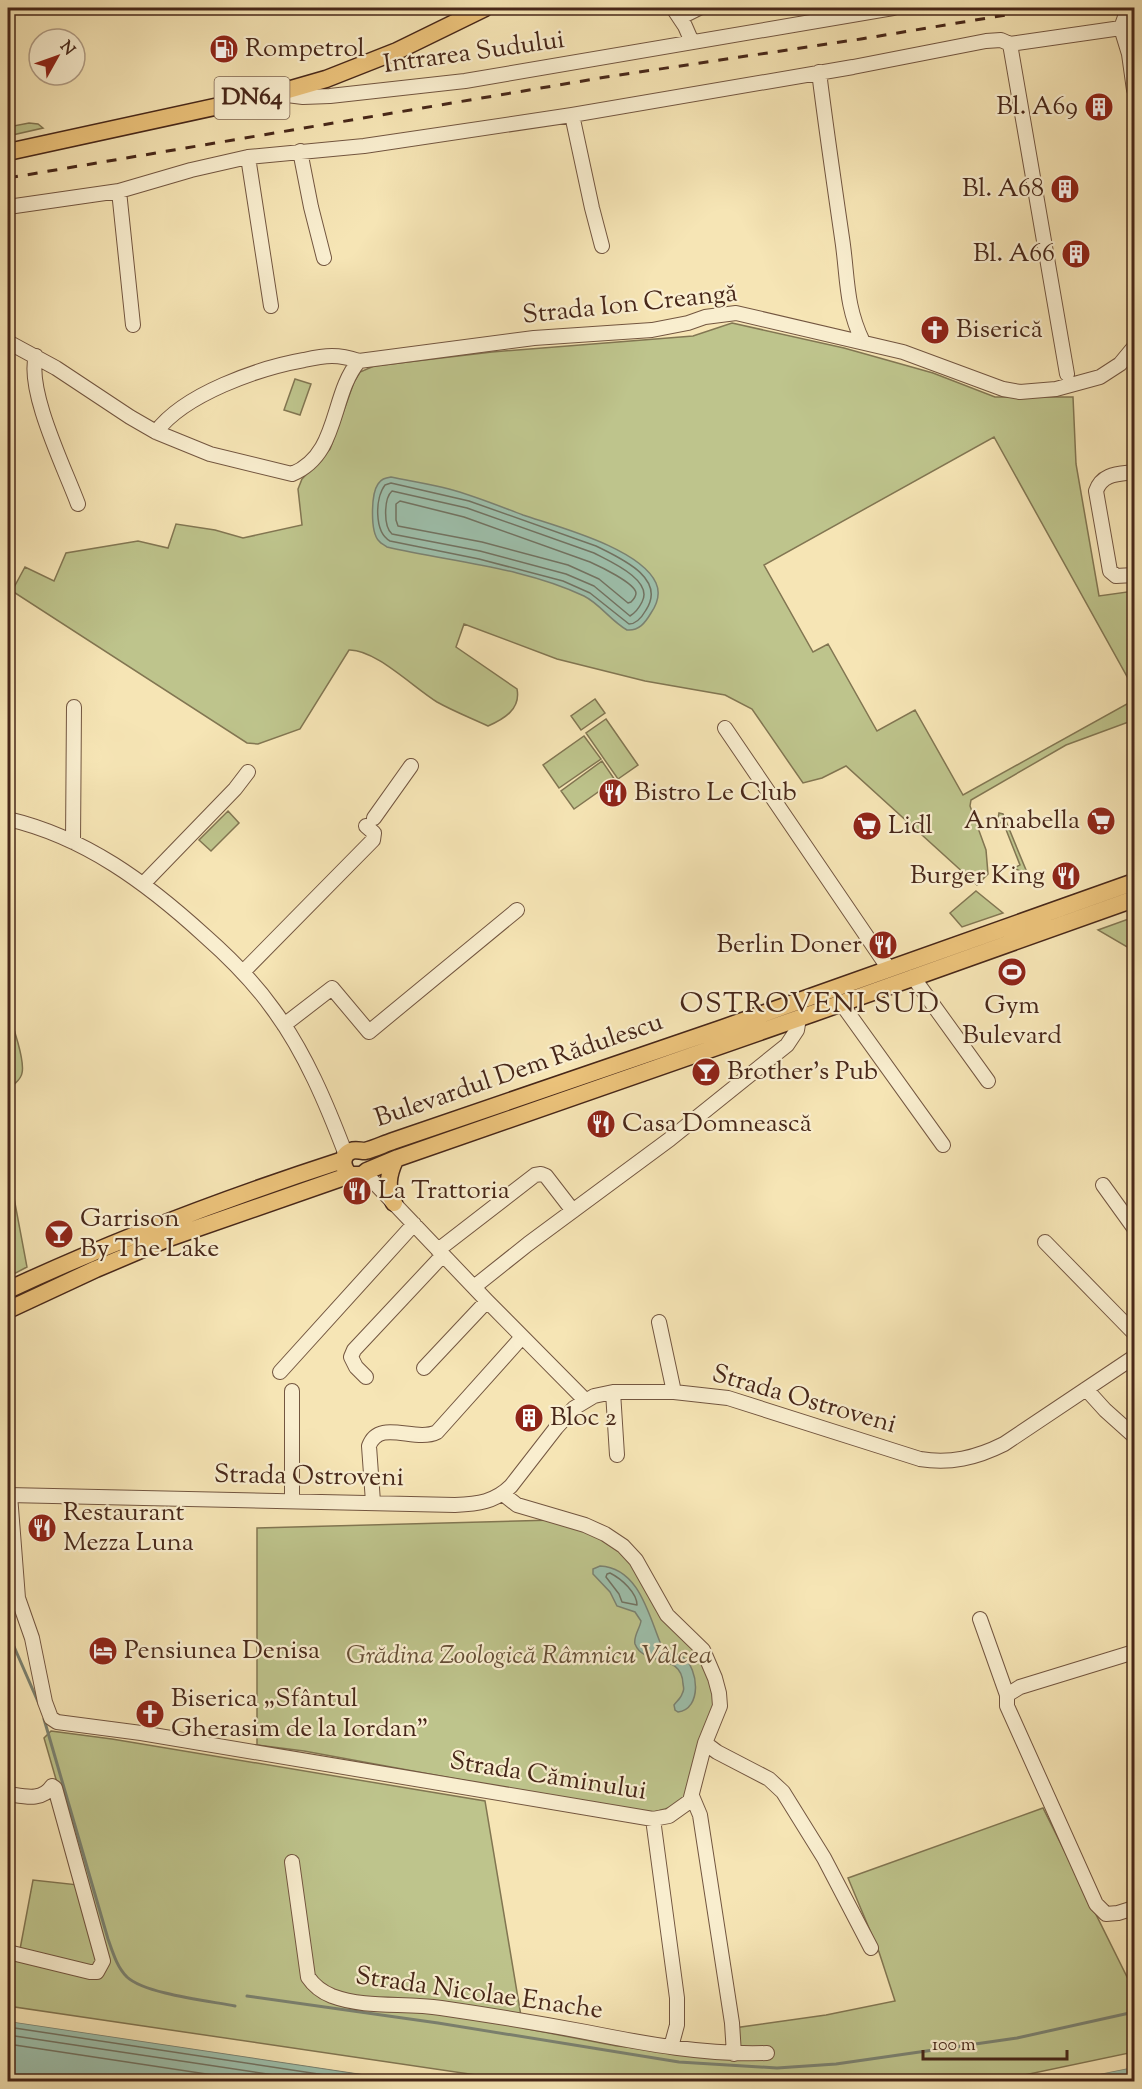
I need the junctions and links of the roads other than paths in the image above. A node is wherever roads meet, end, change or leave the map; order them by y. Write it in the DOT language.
graph roads {
  1 [pos="485,8"];
  2 [pos="699,8"];
  3 [pos="893,8"];
  4 [pos="676,11"];
  5 [pos="1134,13"];
  6 [pos="1121,28"];
  7 [pos="1134,35"];
  8 [pos="692,42"];
  9 [pos="1010,44"];
  10 [pos="819,72"];
  11 [pos="1134,90"];
  12 [pos="274,94"];
  13 [pos="572,115"];
  14 [pos="300,151"];
  15 [pos="8,152"];
  16 [pos="248,157"];
  17 [pos="119,191"];
  18 [pos="8,207"];
  19 [pos="602,246"];
  20 [pos="324,258"];
  21 [pos="271,306"];
  22 [pos="133,325"];
  23 [pos="8,342"];
  24 [pos="863,342"];
  25 [pos="1134,347"];
  26 [pos="36,356"];
  27 [pos="359,362"];
  28 [pos="1067,374"];
  29 [pos="156,432"];
  30 [pos="1134,472"];
  31 [pos="78,504"];
  32 [pos="1134,575"];
  33 [pos="74,707"];
  34 [pos="725,728"];
  35 [pos="411,766"];
  36 [pos="248,772"];
  37 [pos="8,819"];
  38 [pos="72,842"];
  39 [pos="1134,882"];
  40 [pos="144,883"];
  41 [pos="1134,898"];
  42 [pos="517,910"];
  43 [pos="1056,918"];
  44 [pos="890,969"];
  45 [pos="243,972"];
  46 [pos="913,977"];
  47 [pos="841,1003"];
  48 [pos="799,1018"];
  49 [pos="284,1025"];
  50 [pos="988,1081"];
  51 [pos="943,1145"];
  52 [pos="395,1160"];
  53 [pos="356,1162"];
  54 [pos="1103,1185"];
  55 [pos="394,1203"];
  56 [pos="573,1210"];
  57 [pos="414,1224"];
  58 [pos="1134,1228"];
  59 [pos="1045,1242"];
  60 [pos="441,1253"];
  61 [pos="474,1287"];
  62 [pos="8,1290"];
  63 [pos="487,1301"];
  64 [pos="8,1310"];
  65 [pos="659,1322"];
  66 [pos="1134,1332"];
  67 [pos="522,1337"];
  68 [pos="1134,1357"];
  69 [pos="424,1368"];
  70 [pos="280,1372"];
  71 [pos="366,1377"];
  72 [pos="1086,1389"];
  73 [pos="292,1391"];
  74 [pos="613,1392"];
  75 [pos="674,1392"];
  76 [pos="585,1400"];
  77 [pos="1134,1436"];
  78 [pos="617,1455"];
  79 [pos="503,1494"];
  80 [pos="9,1495"];
  81 [pos="292,1500"];
  82 [pos="373,1502"];
  83 [pos="980,1619"];
  84 [pos="1134,1652"];
  85 [pos="1007,1695"];
  86 [pos="705,1743"];
  87 [pos="8,1794"];
  88 [pos="691,1798"];
  89 [pos="653,1819"];
  90 [pos="292,1862"];
  91 [pos="1134,1908"];
  92 [pos="871,1948"];
  93 [pos="8,1952"];
  94 [pos="671,2047"];
  95 [pos="767,2053"];
  96 [pos="734,2054"];
  1 -- 12 [label="main road, DN64"];
  2 -- 4 [label="street"];
  3 -- 8 [label="street, Intrarea Sudului"];
  4 -- 8 [label="street"];
  5 -- 6 [label="street"];
  6 -- 7 [label="street"];
  6 -- 9 [label="street"];
  6 -- 11 [label="street"];
  8 -- 12 [label="street, Intrarea Sudului"];
  9 -- 10 [label="street"];
  9 -- 28 [label="street"];
  10 -- 13 [label="street"];
  10 -- 24 [label="street"];
  12 -- 15 [label="main road, DN64"];
  13 -- 14 [label="street"];
  13 -- 19 [label="street"];
  14 -- 16 [label="street"];
  14 -- 20 [label="street"];
  16 -- 17 [label="street"];
  16 -- 21 [label="street"];
  17 -- 18 [label="street"];
  17 -- 22 [label="street"];
  23 -- 26 [label="street"];
  24 -- 25 [label="street, Strada Ion Creangă"];
  24 -- 27 [label="street, Strada Ion Creangă"];
  26 -- 29 [label="street"];
  26 -- 31 [label="street"];
  27 -- 29 [label="street, Strada Ion Creangă"];
  27 -- 29 [label="street"];
  30 -- 32 [label="street"];
  33 -- 38 [label="street"];
  34 -- 44 [label="street"];
  35 -- 45 [label="street"];
  36 -- 40 [label="street"];
  37 -- 38 [label="street"];
  38 -- 40 [label="street"];
  39 -- 43 [label="main road, Bulevardul Dem Rădulescu"];
  40 -- 45 [label="street"];
  41 -- 43 [label="main road, Bulevardul Dem Rădulescu"];
  42 -- 49 [label="street"];
  43 -- 44 [label="main road, Bulevardul Dem Rădulescu"];
  43 -- 46 [label="main road, Bulevardul Dem Rădulescu"];
  44 -- 53 [label="main road, Bulevardul Dem Rădulescu"];
  45 -- 49 [label="street"];
  46 -- 47 [label="main road, Bulevardul Dem Rădulescu"];
  46 -- 50 [label="street"];
  47 -- 48 [label="main road, Bulevardul Dem Rădulescu"];
  47 -- 51 [label="street"];
  48 -- 52 [label="main road, Bulevardul Dem Rădulescu"];
  48 -- 56 [label="street"];
  49 -- 53 [label="street"];
  52 -- 53 [label="main road, Bulevardul Dem Rădulescu"];
  52 -- 55 [label="main road"];
  53 -- 55 [label="street"];
  53 -- 62 [label="main road, Bulevardul Dem Rădulescu"];
  53 -- 64 [label="main road, Bulevardul Dem Rădulescu"];
  54 -- 58 [label="street"];
  55 -- 57 [label="street"];
  56 -- 60 [label="street"];
  56 -- 61 [label="street"];
  57 -- 60 [label="street"];
  57 -- 70 [label="street"];
  59 -- 66 [label="street"];
  60 -- 61 [label="street"];
  60 -- 71 [label="street"];
  61 -- 63 [label="street"];
  63 -- 67 [label="street"];
  63 -- 69 [label="street"];
  65 -- 75 [label="street"];
  67 -- 76 [label="street"];
  67 -- 82 [label="street"];
  68 -- 72 [label="street, Strada Ostroveni"];
  72 -- 75 [label="street, Strada Ostroveni"];
  72 -- 77 [label="street"];
  73 -- 81 [label="street"];
  74 -- 75 [label="street, Strada Ostroveni"];
  74 -- 76 [label="street, Strada Ostroveni"];
  74 -- 78 [label="street"];
  76 -- 79 [label="street, Strada Ostroveni"];
  79 -- 82 [label="street, Strada Ostroveni"];
  79 -- 86 [label="street"];
  80 -- 81 [label="street, Strada Ostroveni"];
  80 -- 89 [label="street, Strada Căminului"];
  81 -- 82 [label="street, Strada Ostroveni"];
  83 -- 85 [label="street"];
  84 -- 85 [label="street"];
  85 -- 91 [label="street"];
  86 -- 88 [label="street"];
  86 -- 92 [label="street"];
  87 -- 93 [label="street"];
  88 -- 89 [label="street, Strada Căminului"];
  88 -- 96 [label="street"];
  89 -- 94 [label="street"];
  90 -- 94 [label="street, Strada Nicolae Enache"];
  94 -- 96 [label="street, Strada Nicolae Enache"];
  95 -- 96 [label="street, Strada Nicolae Enache"];
}
